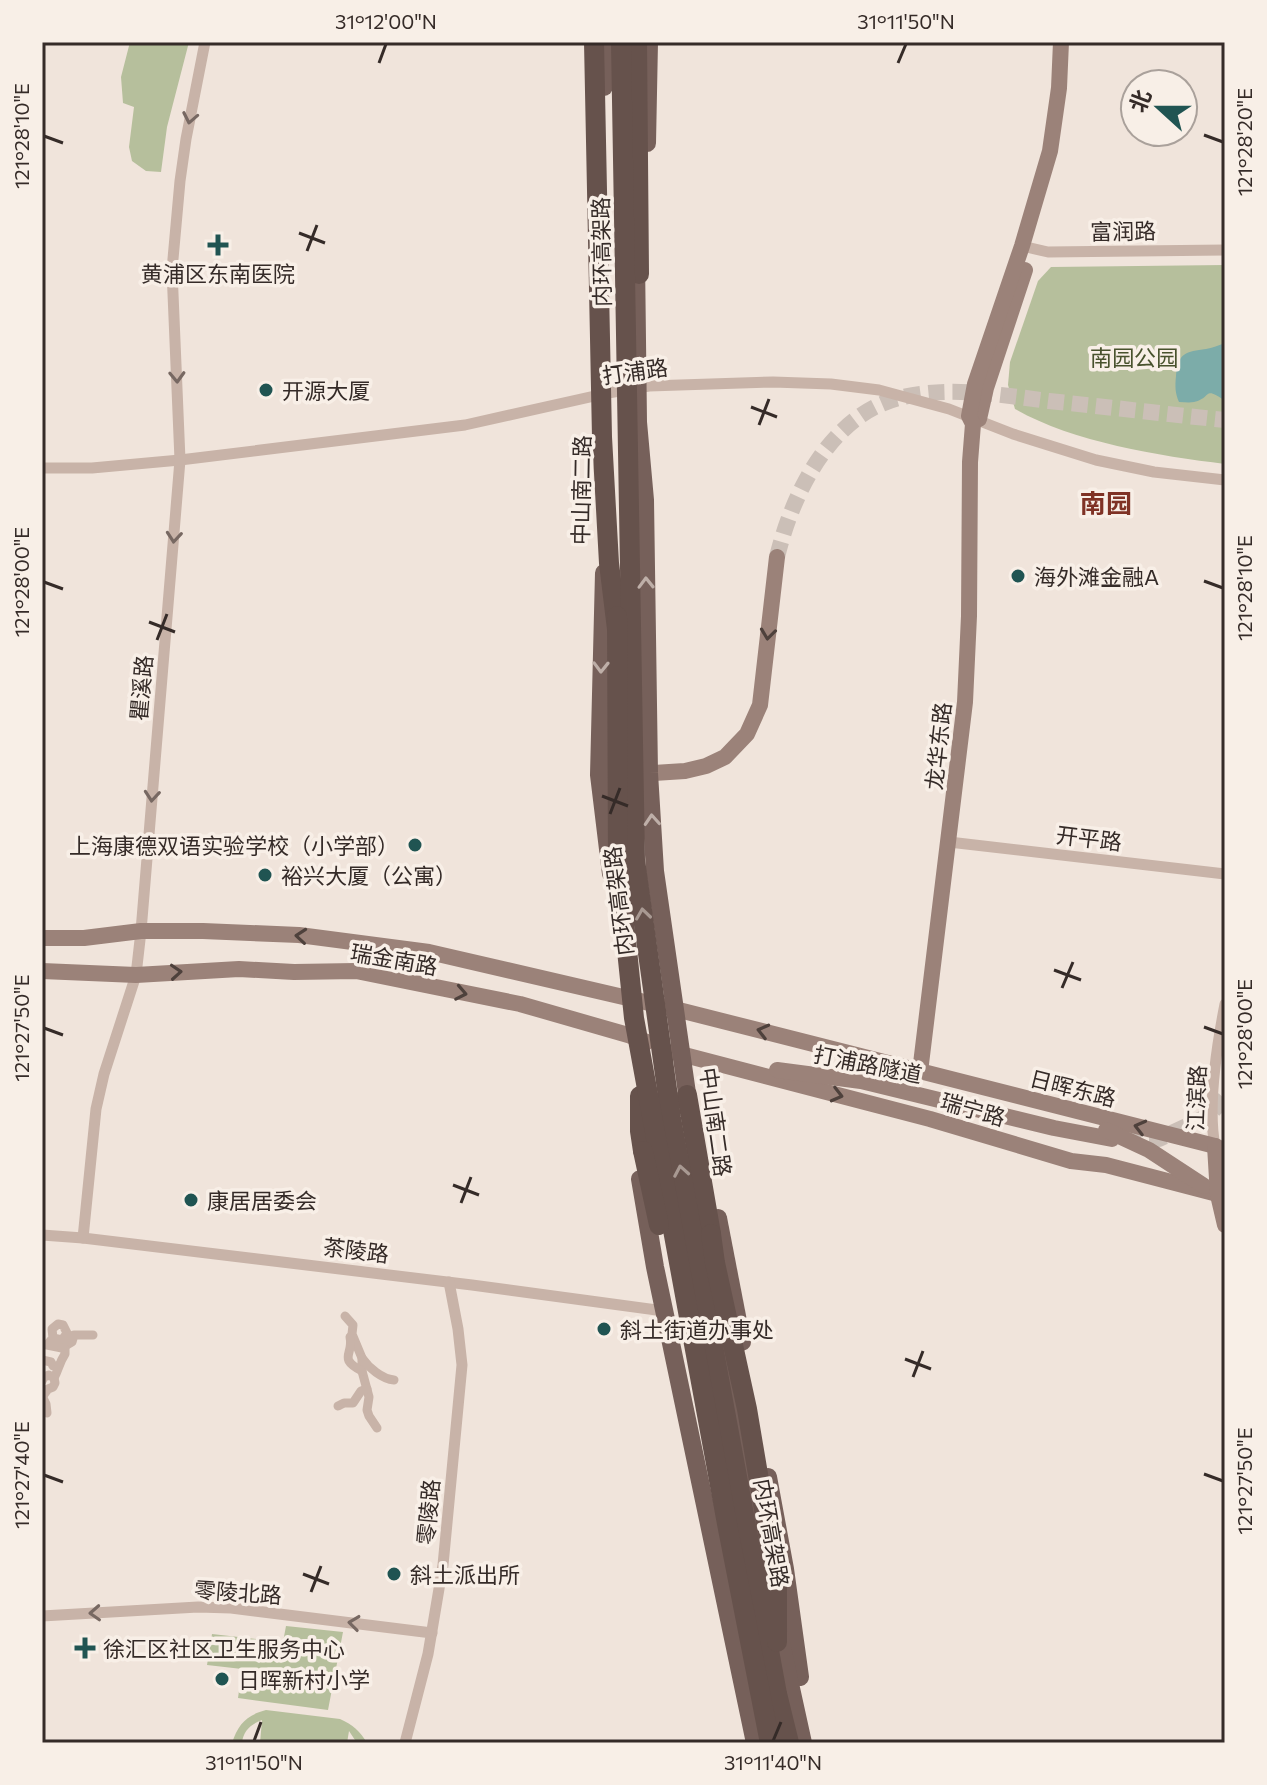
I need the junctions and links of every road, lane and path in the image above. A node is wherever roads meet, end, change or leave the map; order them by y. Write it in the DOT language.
graph roads {
  1 [pos="205,42"];
  2 [pos="591,42"];
  3 [pos="606,42"];
  4 [pos="621,42"];
  5 [pos="636,42"];
  6 [pos="649,42"];
  7 [pos="1061,42"];
  8 [pos="1072,42"];
  9 [pos="1027,248"];
  10 [pos="1225,250"];
  11 [pos="643,387"];
  12 [pos="608,393"];
  13 [pos="974,420"];
  14 [pos="628,437"];
  15 [pos="180,460"];
  16 [pos="42,468"];
  17 [pos="1225,480"];
  18 [pos="777,557"];
  19 [pos="617,631"];
  20 [pos="649,773"];
  21 [pos="599,775"];
  22 [pos="949,842"];
  23 [pos="1225,874"];
  24 [pos="141,931"];
  25 [pos="42,938"];
  26 [pos="42,971"];
  27 [pos="136,975"];
  28 [pos="625,998"];
  29 [pos="1225,1004"];
  30 [pos="675,1009"];
  31 [pos="628,1035"];
  32 [pos="682,1055"];
  33 [pos="708,1061"];
  34 [pos="920,1072"];
  35 [pos="639,1091"];
  36 [pos="687,1095"];
  37 [pos="1112,1139"];
  38 [pos="1220,1149"];
  39 [pos="1106,1165"];
  40 [pos="1225,1165"];
  41 [pos="1181,1171"];
  42 [pos="1222,1195"];
  43 [pos="1225,1225"];
  44 [pos="42,1235"];
  45 [pos="83,1238"];
  46 [pos="449,1282"];
  47 [pos="664,1311"];
  48 [pos="345,1316"];
  49 [pos="70,1334"];
  50 [pos="352,1334"];
  51 [pos="93,1335"];
  52 [pos="46,1343"];
  53 [pos="62,1348"];
  54 [pos="362,1358"];
  55 [pos="42,1360"];
  56 [pos="58,1366"];
  57 [pos="362,1371"];
  58 [pos="394,1380"];
  59 [pos="43,1389"];
  60 [pos="367,1389"];
  61 [pos="338,1406"];
  62 [pos="47,1413"];
  63 [pos="377,1428"];
  64 [pos="42,1616"];
  65 [pos="432,1633"];
  66 [pos="770,1698"];
  67 [pos="405,1743"];
  68 [pos="758,1743"];
  69 [pos="770,1743"];
  70 [pos="789,1743"];
  71 [pos="806,1743"];
  1 -- 15 [label="street, 瞿溪路, one-way"];
  2 -- 12 [label="main road, 中山南二路"];
  2 -- 19 [label="highway, bridge"];
  3 -- 12 [label="main road"];
  3 -- 19 [label="highway, 内环高架路, bridge"];
  4 -- 14 [label="highway, 内环高架路, bridge"];
  5 -- 11 [label="main road, 中山南二路"];
  5 -- 14 [label="highway, bridge"];
  6 -- 11 [label="main road, 中山南二路"];
  7 -- 9 [label="main road, 龙华东路"];
  8 -- 9 [label="main road, 龙华东路"];
  9 -- 10 [label="street, 富润路"];
  9 -- 13 [label="main road, 龙华东路"];
  11 -- 12 [label="street, 打浦路"];
  11 -- 13 [label="street, 打浦路"];
  20 -- 11 [label="main road, 中山南二路, one-way"];
  12 -- 15 [label="street, 打浦路"];
  12 -- 21 [label="main road, 中山南二路, one-way"];
  13 -- 17 [label="street, 打浦路"];
  13 -- 22 [label="main road, 龙华东路"];
  66 -- 14 [label="highway, 内环高架路, one-way, bridge"];
  15 -- 16 [label="street, 打浦路"];
  15 -- 24 [label="street, 瞿溪路, one-way"];
  18 -- 20 [label="main road, one-way"];
  19 -- 66 [label="highway, 内环高架路, bridge"];
  20 -- 21 [label="main road"];
  30 -- 20 [label="main road, 中山南二路, one-way"];
  21 -- 28 [label="main road, 中山南二路"];
  22 -- 23 [label="street, 开平路"];
  22 -- 34 [label="main road, 龙华东路"];
  24 -- 25 [label="main road, 瑞金南路"];
  24 -- 27 [label="street, 瞿溪路"];
  28 -- 24 [label="main road, 瑞金南路, one-way"];
  26 -- 27 [label="main road, 瑞金南路"];
  27 -- 31 [label="main road, 瑞金南路, one-way"];
  27 -- 45 [label="street, 瞿溪路"];
  28 -- 30 [label="main road, 瑞金南路"];
  28 -- 31 [label="main road, 中山南二路"];
  29 -- 38 [label="street, 江滨路"];
  30 -- 32 [label="main road, 中山南二路"];
  34 -- 30 [label="main road, 日晖东路, one-way"];
  31 -- 32 [label="main road, 瑞金南路"];
  31 -- 35 [label="main road, 中山南二路"];
  32 -- 33 [label="main road"];
  32 -- 36 [label="main road, 中山南二路"];
  33 -- 37 [label="main road, 打浦路隧道"];
  33 -- 39 [label="main road, 瑞宁路, one-way"];
  38 -- 34 [label="main road, 日晖东路, one-way"];
  34 -- 41 [label="main road, 日晖东路"];
  35 -- 47 [label="main road, 中山南二路"];
  35 -- 66 [label="highway, bridge"];
  35 -- 68 [label="main road, 中山南二路"];
  36 -- 66 [label="highway, bridge"];
  36 -- 71 [label="main road, 中山南二路"];
  36 -- 71 [label="main road, 中山南二路"];
  38 -- 40 [label="main road"];
  38 -- 42 [label="main road"];
  39 -- 41 [label="main road, 日晖东路"];
  39 -- 42 [label="main road, 瑞宁路"];
  41 -- 42 [label="main road, 日晖东路"];
  42 -- 43 [label="main road"];
  44 -- 45 [label="street, 茶陵路"];
  45 -- 46 [label="street, 茶陵路"];
  46 -- 47 [label="street, 茶陵路"];
  46 -- 65 [label="street, 零陵路"];
  47 -- 68 [label="main road, 中山南二路"];
  48 -- 50 [label="street"];
  49 -- 51 [label="street"];
  49 -- 52 [label="street"];
  49 -- 53 [label="street"];
  50 -- 54 [label="street"];
  50 -- 57 [label="street"];
  52 -- 53 [label="street"];
  53 -- 56 [label="street"];
  54 -- 57 [label="street"];
  54 -- 58 [label="street"];
  55 -- 56 [label="street"];
  56 -- 59 [label="street"];
  57 -- 60 [label="street"];
  59 -- 62 [label="street"];
  60 -- 61 [label="street"];
  60 -- 63 [label="street"];
  65 -- 64 [label="street, 零陵北路, one-way"];
  65 -- 67 [label="street, 零陵路"];
  66 -- 69 [label="highway, 内环高架路, bridge"];
  66 -- 70 [label="highway, 内环高架路, bridge"];
}
